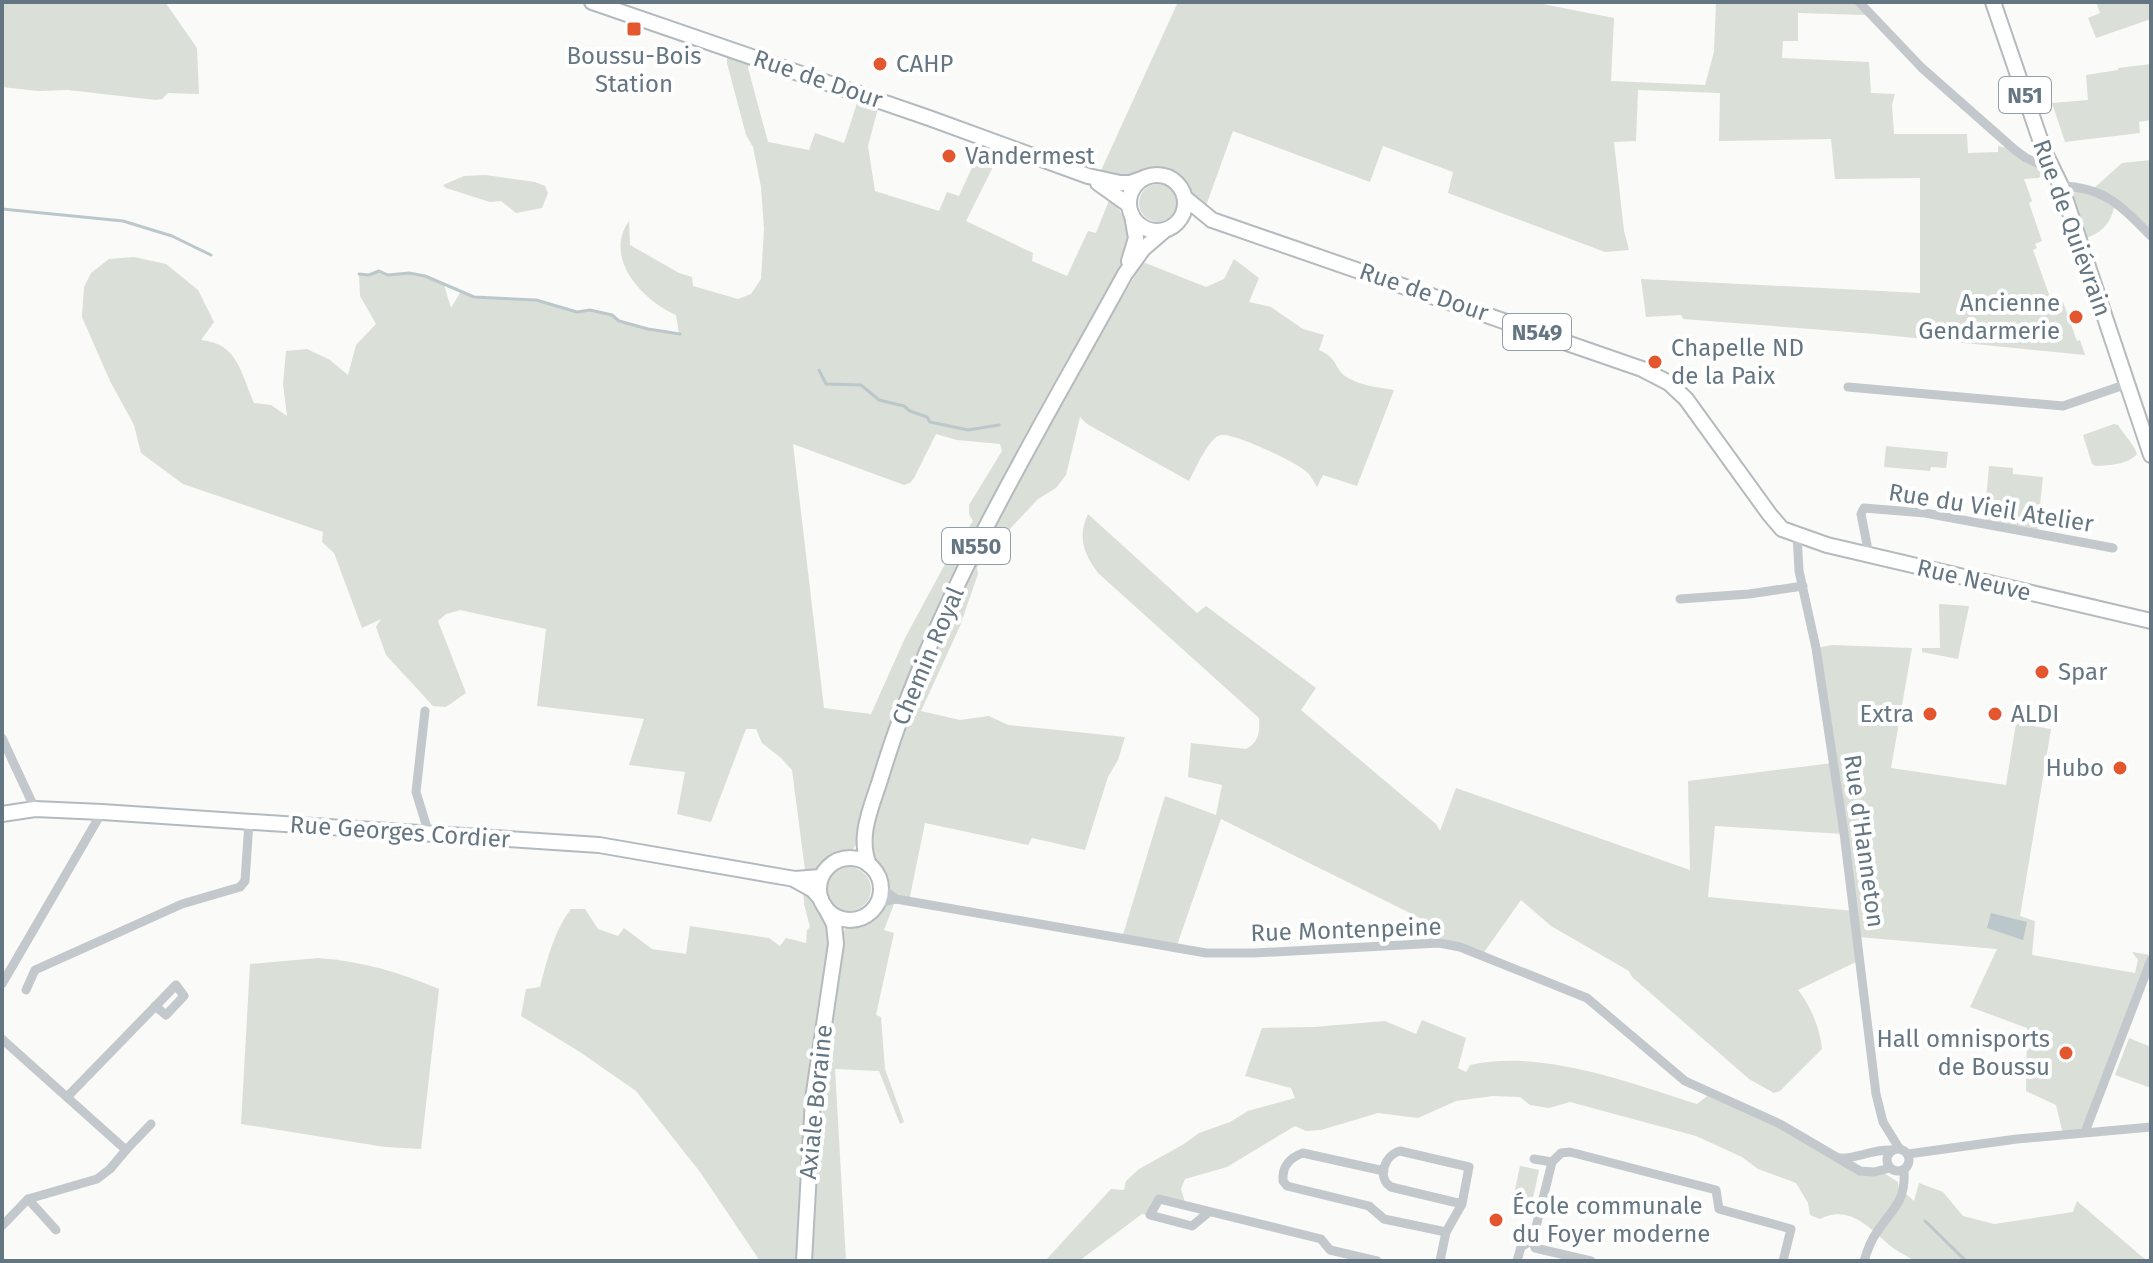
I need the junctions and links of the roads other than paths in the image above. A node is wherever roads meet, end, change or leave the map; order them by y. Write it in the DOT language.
graph roads {
  1 [pos="592,2"];
  2 [pos="1859,2"];
  3 [pos="1993,2"];
  4 [pos="2002,2"];
  5 [pos="1088,176"];
  6 [pos="2057,176"];
  7 [pos="1144,178"];
  8 [pos="1185,198"];
  9 [pos="1130,210"];
  10 [pos="1212,220"];
  11 [pos="1170,228"];
  12 [pos="2151,236"];
  13 [pos="1125,274"];
  14 [pos="2127,384"];
  15 [pos="1848,387"];
  16 [pos="2151,455"];
  17 [pos="1797,535"];
  18 [pos="2113,548"];
  19 [pos="1869,555"];
  20 [pos="1803,586"];
  21 [pos="1680,599"];
  22 [pos="2151,621"];
  23 [pos="425,711"];
  24 [pos="2,738"];
  25 [pos="35,809"];
  26 [pos="102,812"];
  27 [pos="2,814"];
  28 [pos="249,822"];
  29 [pos="429,834"];
  30 [pos="863,835"];
  31 [pos="845,858"];
  32 [pos="869,865"];
  33 [pos="821,877"];
  34 [pos="795,879"];
  35 [pos="880,887"];
  36 [pos="896,899"];
  37 [pos="822,902"];
  38 [pos="876,904"];
  39 [pos="852,919"];
  40 [pos="836,944"];
  41 [pos="2151,960"];
  42 [pos="2,984"];
  43 [pos="26,990"];
  44 [pos="155,1006"];
  45 [pos="2,1039"];
  46 [pos="67,1097"];
  47 [pos="1883,1122"];
  48 [pos="151,1124"];
  49 [pos="2151,1127"];
  50 [pos="2085,1132"];
  51 [pos="126,1150"];
  52 [pos="1874,1150"];
  53 [pos="1899,1151"];
  54 [pos="1840,1158"];
  55 [pos="1534,1159"];
  56 [pos="1552,1162"];
  57 [pos="1890,1168"];
  58 [pos="1904,1170"];
  59 [pos="1384,1171"];
  60 [pos="28,1199"];
  61 [pos="1462,1204"];
  62 [pos="1209,1212"];
  63 [pos="2,1226"];
  64 [pos="56,1230"];
  65 [pos="1446,1232"];
  66 [pos="1533,1239"];
  67 [pos="804,1261"];
  68 [pos="1377,1261"];
  69 [pos="1440,1261"];
  70 [pos="1517,1261"];
  71 [pos="1591,1261"];
  72 [pos="1783,1261"];
  73 [pos="1864,1261"];
  1 -- 5 [label="main road, Rue de Dour"];
  2 -- 6 [label="street"];
  3 -- 6 [label="main road, Rue de Quiévrain / N51"];
  4 -- 6 [label="main road, Rue de Quiévrain / N51"];
  5 -- 7 [label="main road"];
  5 -- 9 [label="main road"];
  6 -- 12 [label="street"];
  6 -- 14 [label="main road, Rue de Quiévrain / N51"];
  7 -- 8 [label="main road"];
  7 -- 9 [label="main road"];
  8 -- 10 [label="main road, Rue de Dour / N549"];
  8 -- 11 [label="main road"];
  9 -- 11 [label="main road"];
  9 -- 13 [label="main road, Chemin Royal / N550"];
  10 -- 11 [label="main road, Rue de Dour"];
  10 -- 17 [label="main road, Rue de Dour / N549"];
  11 -- 13 [label="main road, Chemin Royal / N550"];
  13 -- 30 [label="main road, Chemin Royal / N550"];
  14 -- 15 [label="street"];
  14 -- 16 [label="main road, Rue de Quiévrain / N51"];
  17 -- 19 [label="main road, Rue Neuve / N549"];
  17 -- 20 [label="street, Rue d'Hanneton"];
  18 -- 19 [label="street, Rue du Vieil Atelier"];
  19 -- 22 [label="main road, Rue Neuve / N549"];
  20 -- 21 [label="street"];
  20 -- 47 [label="street, Rue d'Hanneton"];
  23 -- 29 [label="street"];
  24 -- 25 [label="street"];
  25 -- 26 [label="main road, Rue Georges Cordier"];
  25 -- 27 [label="main road, Rue Georges Cordier"];
  26 -- 28 [label="main road, Rue Georges Cordier"];
  26 -- 42 [label="street"];
  28 -- 29 [label="main road, Rue Georges Cordier"];
  28 -- 43 [label="street"];
  29 -- 34 [label="main road, Rue Georges Cordier"];
  30 -- 31 [label="main road, Chemin Royal / N550"];
  30 -- 32 [label="main road, Chemin Royal / N550"];
  31 -- 32 [label="main road"];
  31 -- 33 [label="main road"];
  32 -- 35 [label="main road"];
  33 -- 34 [label="main road, Rue Georges Cordier"];
  33 -- 37 [label="main road"];
  34 -- 37 [label="main road, Rue Georges Cordier"];
  35 -- 36 [label="street, Rue Montenpeine"];
  35 -- 38 [label="main road"];
  36 -- 38 [label="street, Rue Montenpeine"];
  36 -- 54 [label="street, Rue Montenpeine"];
  37 -- 39 [label="main road"];
  37 -- 40 [label="main road, Axiale Boraine"];
  38 -- 39 [label="main road"];
  39 -- 40 [label="main road, Axiale Boraine"];
  40 -- 67 [label="main road, Axiale Boraine"];
  41 -- 50 [label="street"];
  44 -- 46 [label="street"];
  45 -- 46 [label="street"];
  46 -- 51 [label="street"];
  47 -- 52 [label="street"];
  47 -- 53 [label="street, Rue d'Hanneton"];
  48 -- 51 [label="street"];
  49 -- 50 [label="street"];
  50 -- 53 [label="street"];
  51 -- 60 [label="street"];
  52 -- 53 [label="street"];
  52 -- 54 [label="street"];
  53 -- 57 [label="street"];
  53 -- 58 [label="street"];
  54 -- 57 [label="street, Rue Montenpeine"];
  55 -- 56 [label="street"];
  56 -- 66 [label="street"];
  56 -- 72 [label="street"];
  57 -- 58 [label="street"];
  58 -- 73 [label="street"];
  59 -- 61 [label="street"];
  59 -- 61 [label="street"];
  59 -- 65 [label="street"];
  60 -- 63 [label="street"];
  60 -- 64 [label="street"];
  61 -- 65 [label="street"];
  62 -- 62 [label="street"];
  62 -- 68 [label="street"];
  65 -- 69 [label="street"];
  66 -- 70 [label="street"];
  66 -- 71 [label="street"];
}
